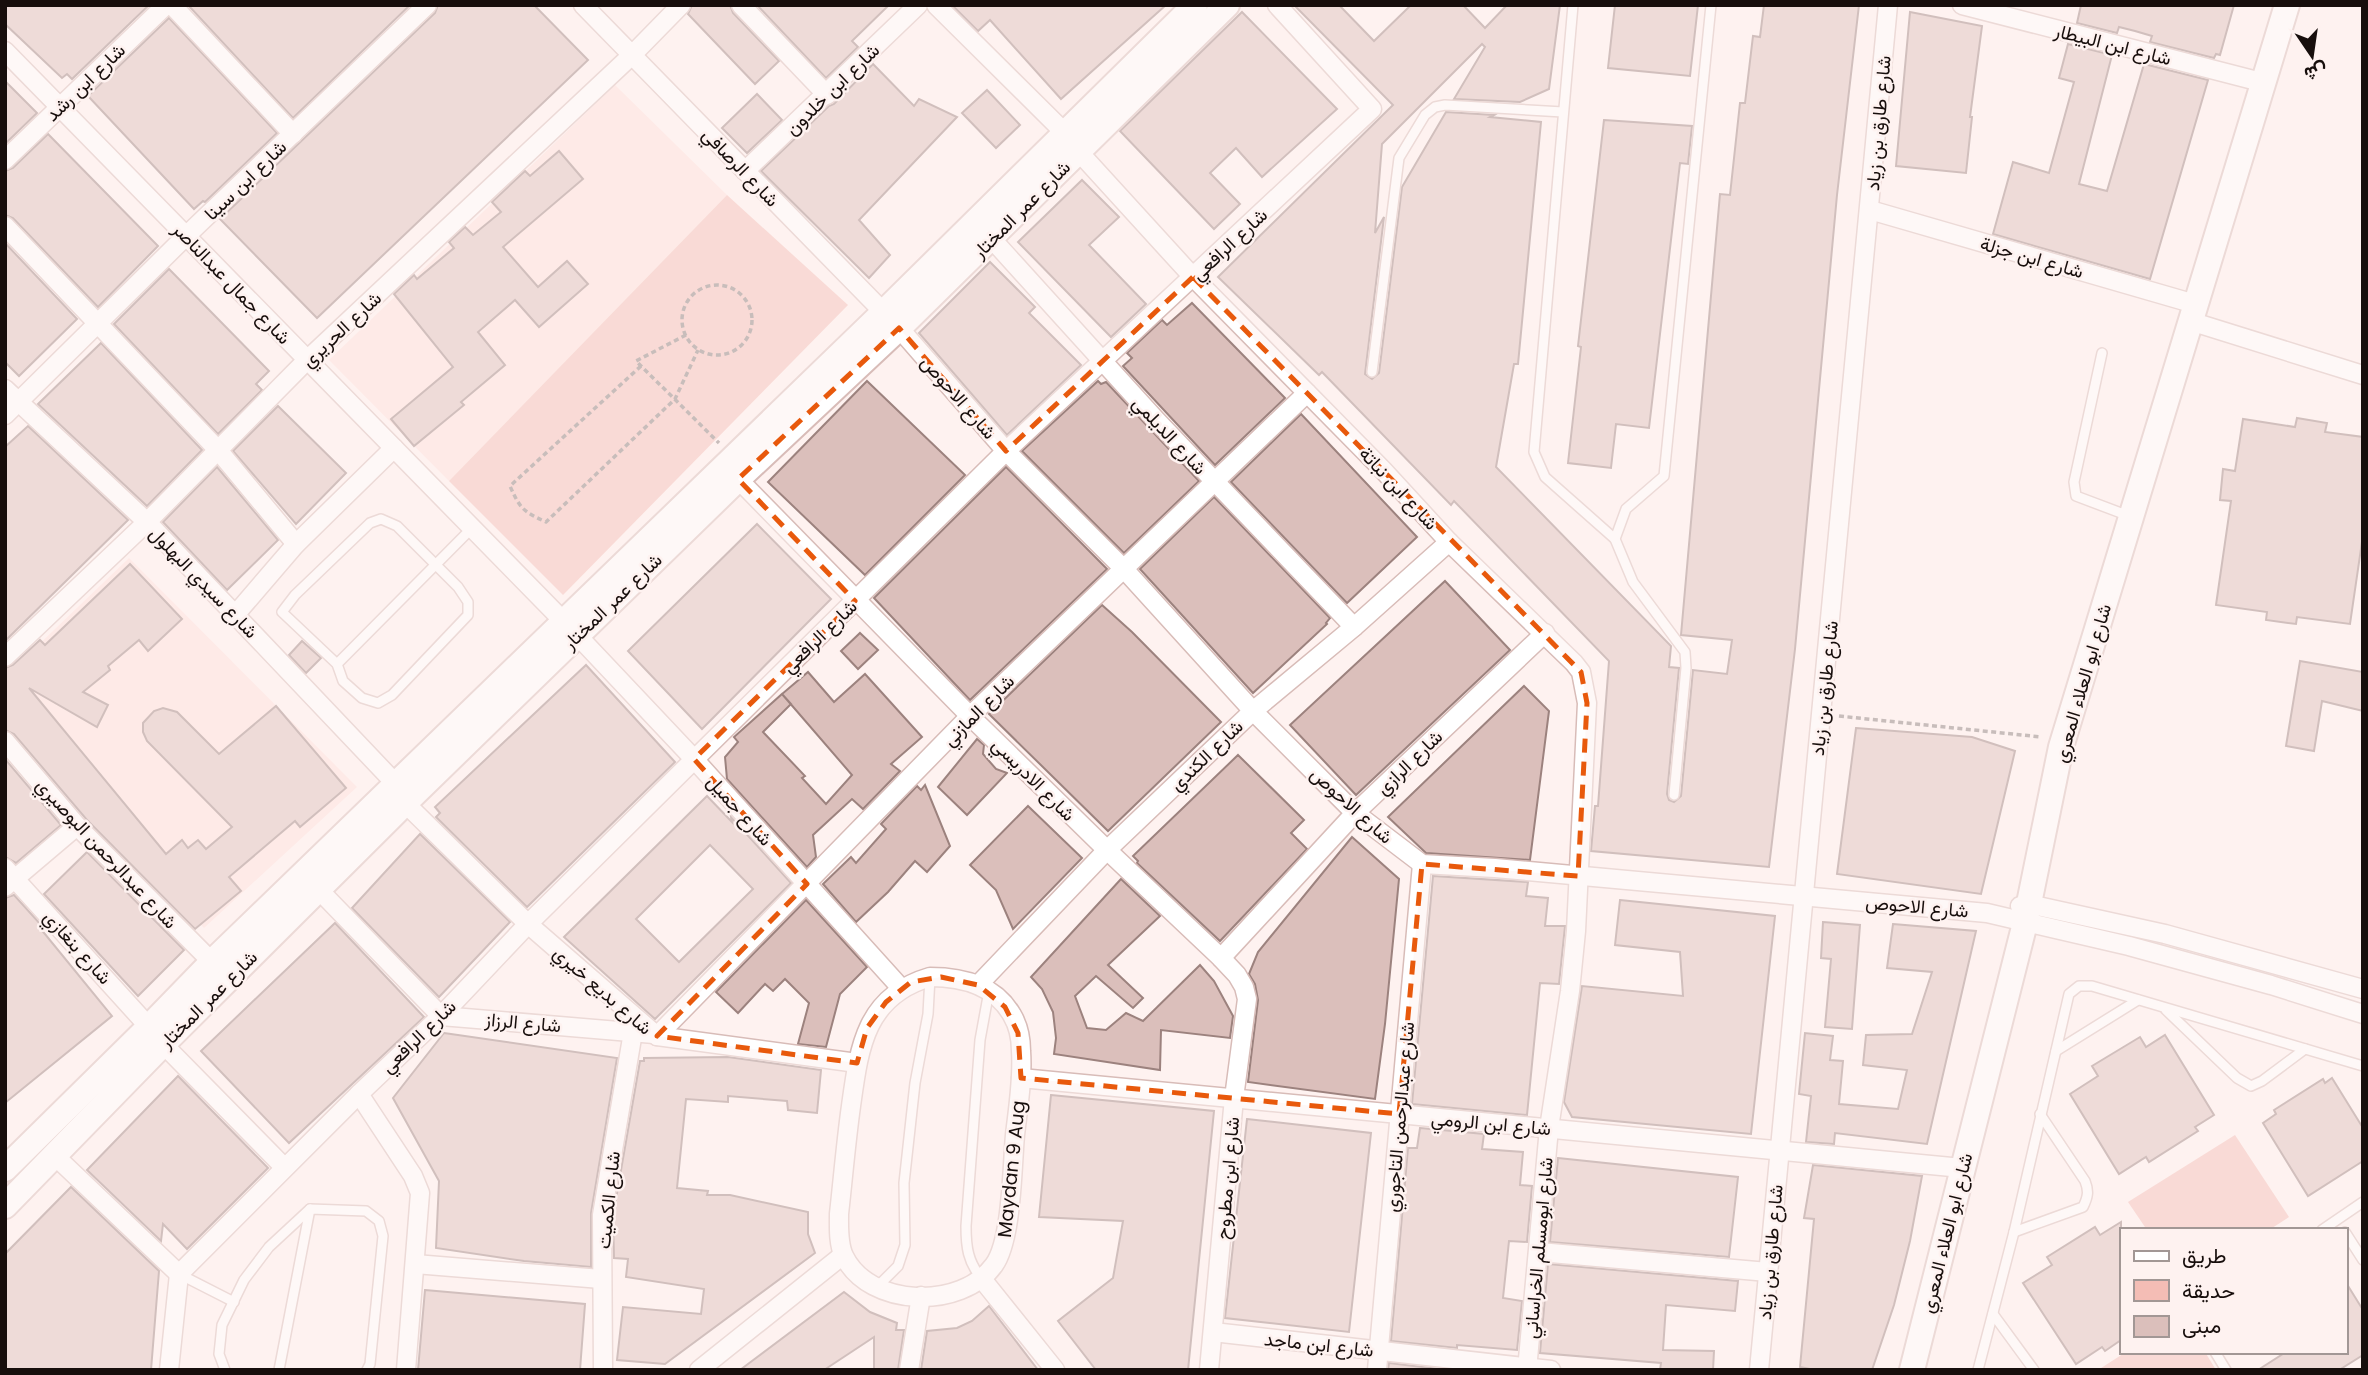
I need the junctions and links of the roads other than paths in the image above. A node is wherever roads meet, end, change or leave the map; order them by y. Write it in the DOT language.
graph roads {
  1 [pos="166,5"];
  2 [pos="172,5"];
  3 [pos="428,5"];
  4 [pos="583,5"];
  5 [pos="681,5"];
  6 [pos="741,5"];
  7 [pos="918,5"];
  8 [pos="936,5"];
  9 [pos="1195,5"];
  10 [pos="1227,5"];
  11 [pos="1277,5"];
  12 [pos="1573,5"];
  13 [pos="1711,5"];
  14 [pos="1888,5"];
  15 [pos="1962,5"];
  16 [pos="2287,5"];
  17 [pos="5,51"];
  18 [pos="632,55"];
  19 [pos="2265,83"];
  20 [pos="827,95"];
  21 [pos="60,107"];
  22 [pos="1563,112"];
  23 [pos="293,134"];
  24 [pos="1072,143"];
  25 [pos="5,160"];
  26 [pos="745,171"];
  27 [pos="1870,210"];
  28 [pos="5,226"];
  29 [pos="186,236"];
  30 [pos="991,238"];
  31 [pos="1193,278"];
  32 [pos="2192,313"];
  33 [pos="892,320"];
  34 [pos="97,326"];
  35 [pos="2102,353"];
  36 [pos="307,360"];
  37 [pos="1101,362"];
  38 [pos="1372,372"];
  39 [pos="2363,375"];
  40 [pos="1307,393"];
  41 [pos="9,402"];
  42 [pos="394,448"];
  43 [pos="218,450"];
  44 [pos="1006,452"];
  45 [pos="735,468"];
  46 [pos="1215,483"];
  47 [pos="2131,517"];
  48 [pos="147,522"];
  49 [pos="473,527"];
  50 [pos="1615,539"];
  51 [pos="1449,542"];
  52 [pos="296,544"];
  53 [pos="435,566"];
  54 [pos="1124,569"];
  55 [pos="855,601"];
  56 [pos="235,615"];
  57 [pos="1354,627"];
  58 [pos="570,629"];
  59 [pos="1545,633"];
  60 [pos="5,657"];
  61 [pos="337,664"];
  62 [pos="1253,711"];
  63 [pos="970,716"];
  64 [pos="5,741"];
  65 [pos="694,759"];
  66 [pos="400,793"];
  67 [pos="1674,795"];
  68 [pos="1355,813"];
  69 [pos="77,826"];
  70 [pos="1107,850"];
  71 [pos="1422,864"];
  72 [pos="1578,876"];
  73 [pos="9,878"];
  74 [pos="807,884"];
  75 [pos="319,890"];
  76 [pos="1803,895"];
  77 [pos="2027,914"];
  78 [pos="528,923"];
  79 [pos="1221,958"];
  80 [pos="212,962"];
  81 [pos="930,977"];
  82 [pos="1244,987"];
  83 [pos="901,988"];
  84 [pos="983,988"];
  85 [pos="2363,989"];
  86 [pos="2138,1000"];
  87 [pos="2165,1009"];
  88 [pos="2363,1014"];
  89 [pos="441,1016"];
  90 [pos="633,1032"];
  91 [pos="156,1035"];
  92 [pos="655,1035"];
  93 [pos="2305,1049"];
  94 [pos="2056,1051"];
  95 [pos="856,1063"];
  96 [pos="2363,1066"];
  97 [pos="1021,1078"];
  98 [pos="359,1094"];
  99 [pos="1234,1098"];
  100 [pos="1399,1114"];
  101 [pos="2040,1114"];
  102 [pos="1549,1128"];
  103 [pos="1779,1150"];
  104 [pos="54,1156"];
  105 [pos="284,1167"];
  106 [pos="1962,1168"];
  107 [pos="5,1169"];
  108 [pos="2363,1202"];
  109 [pos="5,1206"];
  110 [pos="310,1209"];
  111 [pos="2338,1220"];
  112 [pos="2325,1228"];
  113 [pos="2343,1228"];
  114 [pos="2014,1232"];
  115 [pos="2347,1234"];
  116 [pos="1539,1252"];
  117 [pos="843,1255"];
  118 [pos="2363,1260"];
  119 [pos="415,1264"];
  120 [pos="1768,1272"];
  121 [pos="179,1274"];
  122 [pos="601,1279"];
  123 [pos="982,1279"];
  124 [pos="876,1288"];
  125 [pos="921,1296"];
  126 [pos="234,1302"];
  127 [pos="1993,1314"];
  128 [pos="1213,1332"];
  129 [pos="1379,1350"];
  130 [pos="2216,1354"];
  131 [pos="1527,1368"];
  132 [pos="169,1370"];
  133 [pos="225,1370"];
  134 [pos="279,1370"];
  135 [pos="367,1370"];
  136 [pos="406,1370"];
  137 [pos="603,1370"];
  138 [pos="699,1370"];
  139 [pos="909,1370"];
  140 [pos="1055,1370"];
  141 [pos="1209,1370"];
  142 [pos="1377,1370"];
  143 [pos="1550,1370"];
  144 [pos="1759,1370"];
  145 [pos="1912,1370"];
  146 [pos="1978,1370"];
  147 [pos="2034,1370"];
  148 [pos="2226,1370"];
  1 -- 21 [label="street, شارع ابن رشد"];
  2 -- 23 [label="street"];
  3 -- 23 [label="street, شارع ابن سينا"];
  4 -- 18 [label="street, شارع الرصافي"];
  5 -- 18 [label="street, شارع الحريري"];
  6 -- 20 [label="street"];
  7 -- 20 [label="street, شارع ابن خلدون"];
  8 -- 24 [label="street, شارع ابن نباتة"];
  9 -- 24 [label="main road, شارع عمر المختار"];
  10 -- 24 [label="main road, شارع عمر المختار"];
  11 -- 31 [label="street, شارع الرافعي"];
  12 -- 22 [label="lane"];
  13 -- 50 [label="lane"];
  14 -- 27 [label="street, شارع طارق بن زياد"];
  15 -- 19 [label="street, شارع ابن البيطار"];
  16 -- 19 [label="main road, شارع ابو العلاء المعري"];
  17 -- 21 [label="street, شارع جمال عبدالناصر"];
  18 -- 26 [label="street, شارع الرصافي"];
  18 -- 36 [label="street, شارع الحريري"];
  19 -- 32 [label="main road, شارع ابو العلاء المعري"];
  20 -- 26 [label="street, شارع ابن خلدون"];
  21 -- 25 [label="street, شارع ابن رشد"];
  21 -- 29 [label="street, شارع جمال عبدالناصر"];
  22 -- 38 [label="lane"];
  22 -- 50 [label="lane"];
  23 -- 29 [label="street, شارع ابن سينا"];
  24 -- 30 [label="main road, شارع عمر المختار"];
  24 -- 31 [label="street, شارع ابن نباتة"];
  24 -- 33 [label="main road, شارع عمر المختار"];
  26 -- 33 [label="street, شارع الرصافي"];
  27 -- 32 [label="street, شارع ابن جزلة"];
  27 -- 76 [label="street, شارع طارق بن زياد"];
  28 -- 34 [label="street"];
  29 -- 34 [label="street, شارع ابن سينا"];
  29 -- 36 [label="street, شارع جمال عبدالناصر"];
  30 -- 33 [label="main road, شارع عمر المختار"];
  30 -- 37 [label="street, شارع الديلمي"];
  31 -- 37 [label="street, شارع الرافعي"];
  31 -- 40 [label="street, شارع ابن نباتة"];
  32 -- 39 [label="street, شارع ابن جزلة"];
  32 -- 47 [label="main road, شارع ابو العلاء المعري"];
  33 -- 44 [label="street, شارع الاحوص"];
  33 -- 45 [label="main road, شارع عمر المختار"];
  34 -- 41 [label="street, شارع ابن سينا"];
  34 -- 43 [label="street"];
  35 -- 47 [label="lane"];
  36 -- 42 [label="street, شارع جمال عبدالناصر"];
  36 -- 43 [label="street, شارع الحريري"];
  37 -- 44 [label="street, شارع الرافعي"];
  37 -- 46 [label="street, شارع الديلمي"];
  40 -- 46 [label="street, شارع المازني"];
  40 -- 51 [label="street, شارع ابن نباتة"];
  41 -- 48 [label="street, شارع سيدي البهلول"];
  42 -- 49 [label="street, شارع جمال عبدالناصر"];
  42 -- 52 [label="street"];
  43 -- 48 [label="street, شارع الحريري"];
  43 -- 52 [label="street"];
  44 -- 54 [label="street, شارع الاحوص"];
  44 -- 55 [label="street, شارع الرافعي"];
  45 -- 55 [label="street, شارع الادريسي"];
  45 -- 58 [label="main road, شارع عمر المختار"];
  46 -- 54 [label="street, شارع المازني"];
  46 -- 57 [label="street, شارع الديلمي"];
  47 -- 77 [label="main road, شارع ابو العلاء المعري"];
  48 -- 56 [label="street, شارع سيدي البهلول"];
  48 -- 60 [label="street, شارع الحريري"];
  49 -- 53 [label="lane"];
  49 -- 58 [label="street, شارع جمال عبدالناصر"];
  50 -- 67 [label="lane"];
  51 -- 57 [label="street, شارع الكندي"];
  51 -- 59 [label="street, شارع ابن نباتة"];
  52 -- 56 [label="street"];
  53 -- 61 [label="lane"];
  53 -- 61 [label="lane"];
  53 -- 61 [label="lane"];
  54 -- 62 [label="street, شارع الاحوص"];
  54 -- 63 [label="street, شارع المازني"];
  55 -- 63 [label="street, شارع الادريسي"];
  55 -- 65 [label="street, شارع الرافعي"];
  56 -- 66 [label="street, شارع سيدي البهلول"];
  57 -- 62 [label="street, شارع الكندي"];
  58 -- 65 [label="street, شارع جميل"];
  58 -- 66 [label="main road, شارع عمر المختار"];
  59 -- 68 [label="street, شارع الرازي"];
  59 -- 72 [label="street, شارع ابن نباتة"];
  62 -- 68 [label="street, شارع الاحوص"];
  62 -- 70 [label="street, شارع الكندي"];
  63 -- 70 [label="street, شارع الادريسي"];
  63 -- 74 [label="street, شارع المازني"];
  64 -- 69 [label="street, شارع عبدالرحمن البوصيري"];
  65 -- 74 [label="street, شارع جميل"];
  65 -- 78 [label="street, شارع الرافعي"];
  66 -- 75 [label="main road, شارع عمر المختار"];
  66 -- 78 [label="street, شارع بديع خيري"];
  66 -- 80 [label="main road, شارع عمر المختار"];
  68 -- 71 [label="street, شارع الاحوص"];
  68 -- 79 [label="street, شارع الرازي"];
  69 -- 73 [label="street"];
  69 -- 80 [label="street, شارع عبدالرحمن البوصيري"];
  70 -- 79 [label="street, شارع الادريسي"];
  70 -- 84 [label="street, شارع الكندي"];
  71 -- 72 [label="street, شارع الاحوص"];
  71 -- 100 [label="street, شارع عبدالرحمن التاجوري"];
  72 -- 76 [label="street, شارع الاحوص"];
  72 -- 102 [label="street, شارع ابومسلم الخراساني"];
  73 -- 91 [label="street, شارع بنغازي"];
  74 -- 83 [label="street, شارع جميل"];
  74 -- 92 [label="street, شارع المازني"];
  75 -- 89 [label="street"];
  75 -- 91 [label="main road, شارع عمر المختار"];
  76 -- 77 [label="street, شارع الاحوص"];
  76 -- 103 [label="street, شارع طارق بن زياد"];
  77 -- 85 [label="street"];
  77 -- 88 [label="street"];
  77 -- 106 [label="main road, شارع ابو العلاء المعري"];
  78 -- 89 [label="street, شارع الرافعي"];
  78 -- 92 [label="street, شارع بديع خيري"];
  79 -- 82 [label="street, شارع الادريسي"];
  80 -- 91 [label="main road, شارع عمر المختار"];
  81 -- 83 [label="street"];
  81 -- 84 [label="street"];
  81 -- 124 [label="lane"];
  82 -- 99 [label="street, شارع ابن مطروح"];
  83 -- 95 [label="street"];
  84 -- 97 [label="street, Maydan 9 Aug"];
  84 -- 123 [label="lane"];
  86 -- 87 [label="lane"];
  86 -- 94 [label="lane"];
  86 -- 94 [label="lane"];
  87 -- 93 [label="lane"];
  87 -- 93 [label="lane"];
  89 -- 90 [label="street, شارع الرزاز"];
  89 -- 98 [label="street, شارع الرافعي"];
  90 -- 92 [label="street, شارع الرزاز"];
  90 -- 122 [label="street, شارع الكميت"];
  91 -- 104 [label="main road, شارع عمر المختار"];
  91 -- 105 [label="street, شارع بنغازي"];
  91 -- 107 [label="main road, شارع عمر المختار"];
  92 -- 95 [label="street, شارع بديع خيري"];
  93 -- 96 [label="lane"];
  94 -- 101 [label="lane"];
  95 -- 117 [label="street"];
  97 -- 99 [label="street, شارع ابن الرومي"];
  97 -- 123 [label="street, Maydan 9 Aug"];
  98 -- 105 [label="street, شارع الرافعي"];
  98 -- 119 [label="street"];
  99 -- 100 [label="street, شارع ابن الرومي"];
  99 -- 128 [label="street, شارع ابن مطروح"];
  100 -- 102 [label="street, شارع ابن الرومي"];
  100 -- 129 [label="street, شارع عبدالرحمن التاجوري"];
  101 -- 114 [label="lane"];
  101 -- 114 [label="lane"];
  102 -- 103 [label="street, شارع ابن الرومي"];
  102 -- 116 [label="street, شارع ابومسلم الخراساني"];
  103 -- 106 [label="street, شارع ابن الرومي"];
  103 -- 120 [label="street, شارع طارق بن زياد"];
  104 -- 109 [label="main road, شارع عمر المختار"];
  104 -- 121 [label="street"];
  105 -- 121 [label="street, شارع الرافعي"];
  106 -- 145 [label="main road, شارع ابو العلاء المعري"];
  108 -- 111 [label="lane"];
  110 -- 126 [label="lane"];
  110 -- 134 [label="lane"];
  110 -- 135 [label="lane"];
  111 -- 112 [label="lane"];
  111 -- 113 [label="lane"];
  114 -- 127 [label="lane"];
  115 -- 118 [label="lane"];
  116 -- 120 [label="street"];
  116 -- 131 [label="street, شارع ابومسلم الخراساني"];
  117 -- 124 [label="street"];
  117 -- 138 [label="street"];
  119 -- 122 [label="street"];
  119 -- 136 [label="street"];
  120 -- 144 [label="street, شارع طارق بن زياد"];
  121 -- 126 [label="lane"];
  121 -- 132 [label="street"];
  122 -- 137 [label="street, شارع الكميت"];
  123 -- 125 [label="street"];
  123 -- 140 [label="street"];
  124 -- 125 [label="street"];
  125 -- 139 [label="street"];
  126 -- 133 [label="lane"];
  127 -- 146 [label="lane"];
  127 -- 147 [label="lane"];
  128 -- 129 [label="street, شارع ابن ماجد"];
  128 -- 141 [label="street, شارع ابن مطروح"];
  129 -- 131 [label="street, شارع ابن ماجد"];
  129 -- 142 [label="street, شارع عبدالرحمن التاجوري"];
  130 -- 148 [label="lane"];
  131 -- 143 [label="street, شارع ابن ماجد"];
}
